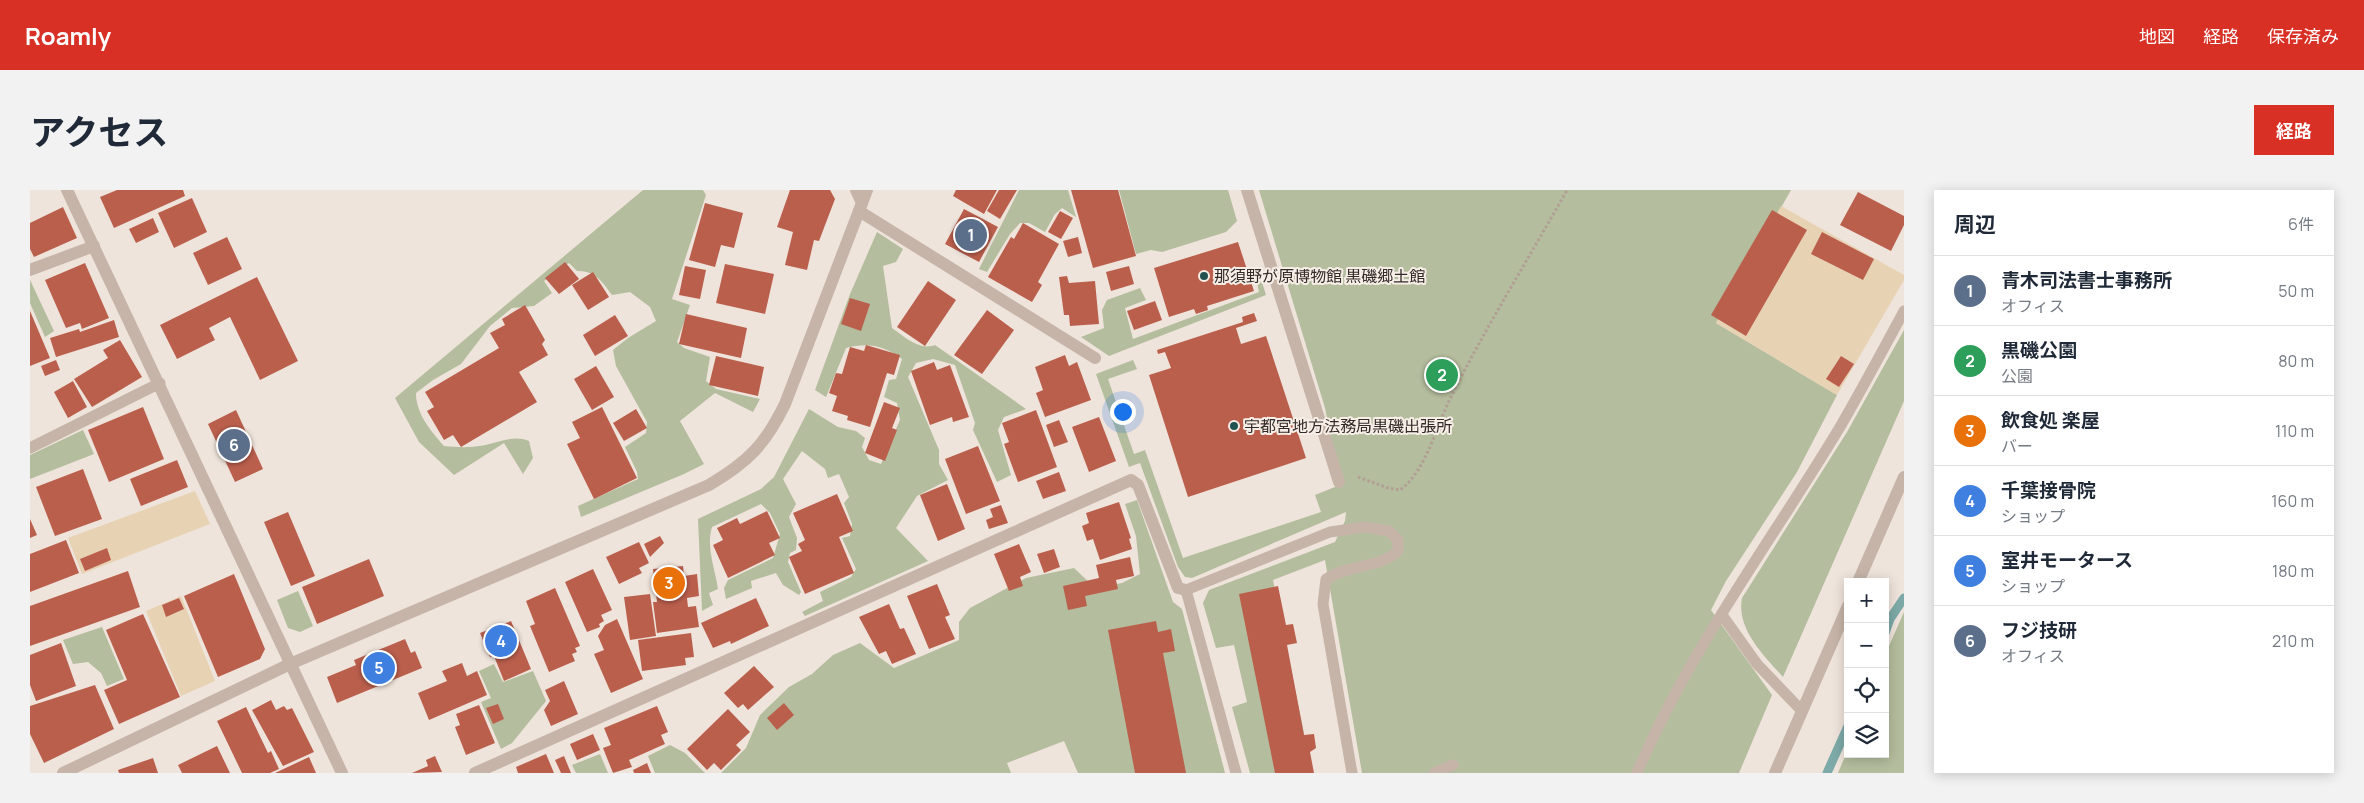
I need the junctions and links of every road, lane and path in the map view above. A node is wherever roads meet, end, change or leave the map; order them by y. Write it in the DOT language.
graph roads {
  1 [pos="67,190"];
  2 [pos="856,190"];
  3 [pos="867,190"];
  4 [pos="1246,190"];
  5 [pos="1567,190"];
  6 [pos="860,207"];
  7 [pos="94,246"];
  8 [pos="30,270"];
  9 [pos="1904,311"];
  10 [pos="1095,358"];
  11 [pos="160,384"];
  12 [pos="30,448"];
  13 [pos="1334,468"];
  14 [pos="1904,476"];
  15 [pos="1338,482"];
  16 [pos="1860,578"];
  17 [pos="1186,590"];
  18 [pos="1722,615"];
  19 [pos="1844,615"];
  20 [pos="290,664"];
  21 [pos="1802,711"];
  22 [pos="1452,765"];
  23 [pos="63,773"];
  24 [pos="342,773"];
  25 [pos="475,773"];
  26 [pos="1236,773"];
  27 [pos="1352,773"];
  28 [pos="1434,773"];
  29 [pos="1637,773"];
  30 [pos="1775,773"];
  1 -- 7 [label="street"];
  2 -- 6 [label="street"];
  3 -- 6 [label="street"];
  4 -- 13 [label="street"];
  5 -- 13 [label="path"];
  6 -- 10 [label="street"];
  6 -- 20 [label="street"];
  7 -- 8 [label="street"];
  7 -- 11 [label="street"];
  9 -- 18 [label="lane"];
  11 -- 12 [label="lane"];
  11 -- 20 [label="street"];
  13 -- 15 [label="street"];
  14 -- 16 [label="street"];
  17 -- 25 [label="street"];
  17 -- 26 [label="lane"];
  17 -- 27 [label="lane"];
  18 -- 21 [label="lane"];
  18 -- 29 [label="lane"];
  19 -- 21 [label="street"];
  20 -- 23 [label="street"];
  20 -- 24 [label="street"];
  21 -- 30 [label="street"];
  22 -- 28 [label="lane"];
}
